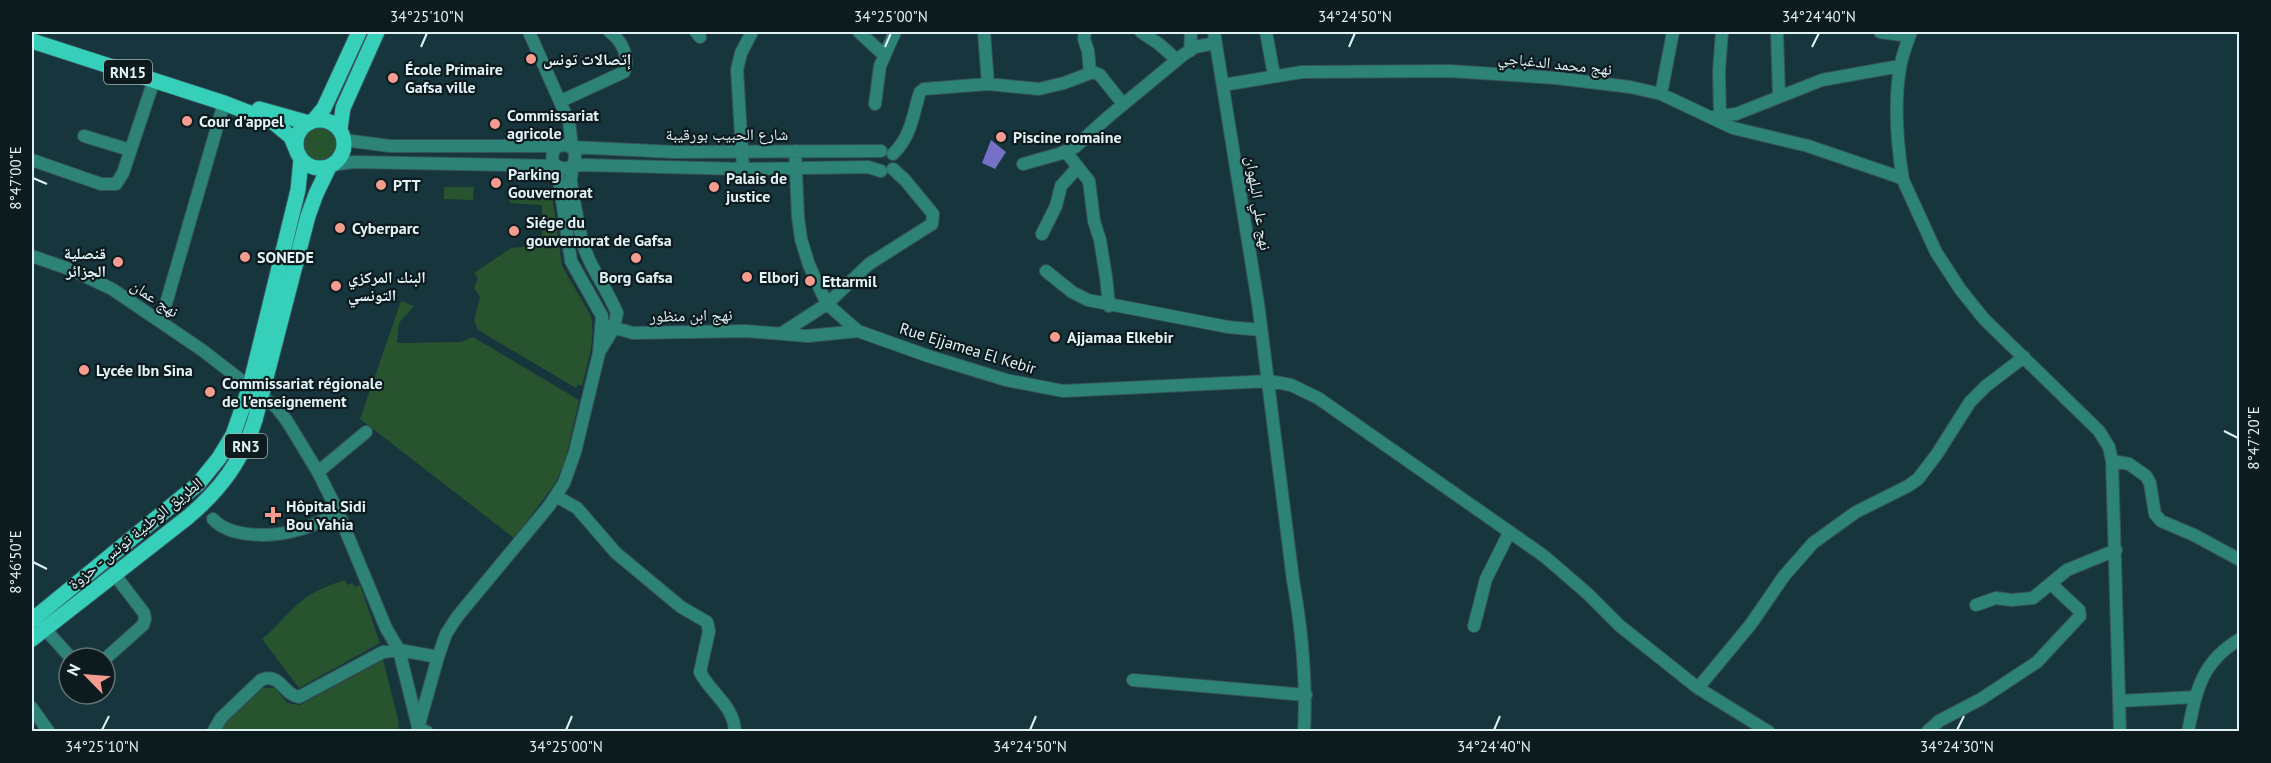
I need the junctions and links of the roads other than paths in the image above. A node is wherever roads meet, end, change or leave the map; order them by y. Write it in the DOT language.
graph roads {
  1 [pos="359,32"];
  2 [pos="377,32"];
  3 [pos="529,32"];
  4 [pos="610,32"];
  5 [pos="752,32"];
  6 [pos="859,32"];
  7 [pos="895,32"];
  8 [pos="984,32"];
  9 [pos="1085,32"];
  10 [pos="1140,32"];
  11 [pos="1191,32"];
  12 [pos="1266,32"];
  13 [pos="1673,32"];
  14 [pos="1722,32"];
  15 [pos="1777,32"];
  16 [pos="1880,32"];
  17 [pos="1910,34"];
  18 [pos="1215,37"];
  19 [pos="32,41"];
  20 [pos="1190,51"];
  21 [pos="884,55"];
  22 [pos="1177,60"];
  23 [pos="1900,66"];
  24 [pos="1090,72"];
  25 [pos="1274,75"];
  26 [pos="154,80"];
  27 [pos="988,84"];
  28 [pos="1223,85"];
  29 [pos="1662,94"];
  30 [pos="1779,95"];
  31 [pos="561,101"];
  32 [pos="224,103"];
  33 [pos="875,104"];
  34 [pos="1123,105"];
  35 [pos="1715,116"];
  36 [pos="311,121"];
  37 [pos="342,135"];
  38 [pos="84,136"];
  39 [pos="566,146"];
  40 [pos="455,147"];
  41 [pos="505,147"];
  42 [pos="130,150"];
  43 [pos="742,151"];
  44 [pos="795,151"];
  45 [pos="1066,152"];
  46 [pos="887,153"];
  47 [pos="299,157"];
  48 [pos="32,160"];
  49 [pos="454,164"];
  50 [pos="1023,164"];
  51 [pos="572,165"];
  52 [pos="330,166"];
  53 [pos="505,166"];
  54 [pos="556,166"];
  55 [pos="1078,167"];
  56 [pos="742,169"];
  57 [pos="795,169"];
  58 [pos="887,170"];
  59 [pos="1903,180"];
  60 [pos="1042,234"];
  61 [pos="32,256"];
  62 [pos="1046,271"];
  63 [pos="827,304"];
  64 [pos="1109,306"];
  65 [pos="161,321"];
  66 [pos="608,326"];
  67 [pos="1261,330"];
  68 [pos="858,331"];
  69 [pos="782,333"];
  70 [pos="2024,357"];
  71 [pos="1269,381"];
  72 [pos="256,391"];
  73 [pos="366,432"];
  74 [pos="2112,460"];
  75 [pos="318,472"];
  76 [pos="556,496"];
  77 [pos="338,512"];
  78 [pos="213,519"];
  79 [pos="1509,533"];
  80 [pos="2116,550"];
  81 [pos="2240,560"];
  82 [pos="116,574"];
  83 [pos="2051,584"];
  84 [pos="1976,605"];
  85 [pos="32,620"];
  86 [pos="1474,626"];
  87 [pos="45,629"];
  88 [pos="32,639"];
  89 [pos="2240,639"];
  90 [pos="60,646"];
  91 [pos="117,648"];
  92 [pos="399,650"];
  93 [pos="438,657"];
  94 [pos="1133,680"];
  95 [pos="1698,688"];
  96 [pos="1306,695"];
  97 [pos="2194,698"];
  98 [pos="2120,701"];
  99 [pos="32,708"];
  100 [pos="421,730"];
  101 [pos="49,732"];
  102 [pos="213,732"];
  103 [pos="735,732"];
  104 [pos="1304,732"];
  105 [pos="1769,732"];
  106 [pos="1927,732"];
  107 [pos="2120,732"];
  108 [pos="2188,732"];
  1 -- 36 [label="main road"];
  2 -- 37 [label="main road"];
  3 -- 31 [label="street"];
  4 -- 31 [label="street"];
  5 -- 43 [label="street"];
  6 -- 21 [label="street"];
  7 -- 21 [label="street"];
  8 -- 27 [label="street"];
  9 -- 24 [label="street"];
  10 -- 22 [label="street"];
  11 -- 20 [label="street"];
  12 -- 25 [label="street"];
  13 -- 29 [label="street"];
  14 -- 35 [label="street"];
  15 -- 30 [label="street"];
  16 -- 17 [label="street"];
  17 -- 23 [label="street"];
  18 -- 20 [label="street"];
  18 -- 28 [label="street, نهج علي البلهوان"];
  19 -- 26 [label="main road, RN15"];
  20 -- 22 [label="street"];
  21 -- 33 [label="street"];
  22 -- 34 [label="street"];
  23 -- 30 [label="street"];
  23 -- 59 [label="street"];
  24 -- 27 [label="street"];
  24 -- 34 [label="street"];
  25 -- 28 [label="street, نهج محمد الدغباجي"];
  25 -- 29 [label="street, نهج محمد الدغباجي"];
  26 -- 32 [label="main road, RN15"];
  26 -- 42 [label="street"];
  27 -- 46 [label="street"];
  28 -- 67 [label="street, نهج علي البلهوان"];
  29 -- 35 [label="street, نهج محمد الدغباجي"];
  30 -- 35 [label="street"];
  31 -- 39 [label="street"];
  32 -- 36 [label="main road, RN15"];
  32 -- 47 [label="main road, RN15"];
  32 -- 65 [label="street"];
  34 -- 45 [label="street"];
  35 -- 59 [label="street, نهج محمد الدغباجي"];
  36 -- 37 [label="main road"];
  36 -- 47 [label="main road"];
  37 -- 40 [label="street, شارع الحبيب بورقيبة"];
  37 -- 52 [label="main road"];
  38 -- 42 [label="street"];
  39 -- 41 [label="street, شارع الحبيب بورقيبة"];
  39 -- 43 [label="street, شارع الحبيب بورقيبة"];
  39 -- 51 [label="street"];
  39 -- 54 [label="street"];
  40 -- 41 [label="street, شارع الحبيب بورقيبة"];
  40 -- 49 [label="street"];
  41 -- 53 [label="street"];
  42 -- 48 [label="street"];
  43 -- 44 [label="street, شارع الحبيب بورقيبة"];
  43 -- 56 [label="street"];
  44 -- 46 [label="street, شارع الحبيب بورقيبة"];
  44 -- 57 [label="street, Rue Ejjamea El Kebir"];
  45 -- 50 [label="street"];
  45 -- 55 [label="street"];
  46 -- 58 [label="street"];
  46 -- 58 [label="street"];
  47 -- 52 [label="main road"];
  47 -- 72 [label="main road, الطريق الوطنية تونس - حزوة / RN3"];
  49 -- 52 [label="street"];
  49 -- 53 [label="street"];
  51 -- 54 [label="street"];
  51 -- 56 [label="street, شارع الحبيب بورقيبة"];
  51 -- 66 [label="street"];
  52 -- 72 [label="main road, الطريق الوطنية تونس - حزوة / RN3"];
  53 -- 54 [label="street"];
  54 -- 66 [label="street"];
  55 -- 60 [label="street"];
  55 -- 64 [label="street"];
  56 -- 57 [label="street, شارع الحبيب بورقيبة"];
  57 -- 58 [label="street, شارع الحبيب بورقيبة"];
  57 -- 63 [label="street, Rue Ejjamea El Kebir"];
  58 -- 63 [label="street"];
  59 -- 70 [label="street"];
  61 -- 65 [label="street, نهج عمان"];
  62 -- 64 [label="street"];
  63 -- 68 [label="street, Rue Ejjamea El Kebir"];
  63 -- 69 [label="street"];
  64 -- 67 [label="street"];
  65 -- 72 [label="street, نهج عمان"];
  66 -- 69 [label="street, نهج ابن منظور"];
  66 -- 76 [label="street"];
  67 -- 71 [label="street, نهج علي البلهوان"];
  68 -- 69 [label="street, نهج ابن منظور"];
  68 -- 71 [label="street, Rue Ejjamea El Kebir"];
  70 -- 74 [label="street"];
  70 -- 95 [label="street"];
  71 -- 79 [label="street, Rue Ejjamea El Kebir"];
  71 -- 96 [label="street, نهج علي البلهوان"];
  72 -- 75 [label="street, نهج عمان"];
  72 -- 82 [label="main road, الطريق الوطنية تونس - حزوة / RN3"];
  72 -- 85 [label="main road, الطريق الوطنية تونس - حزوة / RN3"];
  73 -- 75 [label="street"];
  74 -- 80 [label="street"];
  74 -- 81 [label="street"];
  75 -- 77 [label="street, نهج عمان"];
  76 -- 93 [label="street"];
  76 -- 103 [label="street"];
  77 -- 78 [label="street"];
  77 -- 92 [label="street, نهج عمان"];
  79 -- 86 [label="street"];
  79 -- 95 [label="street, Rue Ejjamea El Kebir"];
  80 -- 83 [label="street"];
  80 -- 98 [label="street"];
  82 -- 87 [label="main road, الطريق الوطنية تونس - حزوة / RN3"];
  82 -- 91 [label="street"];
  83 -- 84 [label="street"];
  83 -- 106 [label="street"];
  87 -- 88 [label="main road, الطريق الوطنية تونس - حزوة / RN3"];
  87 -- 90 [label="street"];
  89 -- 97 [label="street"];
  92 -- 93 [label="street"];
  92 -- 100 [label="street, نهج عمان"];
  92 -- 102 [label="street"];
  93 -- 100 [label="street"];
  94 -- 96 [label="street"];
  95 -- 105 [label="street, Rue Ejjamea El Kebir"];
  96 -- 104 [label="street, نهج علي البلهوان"];
  97 -- 98 [label="street"];
  97 -- 108 [label="street"];
  98 -- 107 [label="street"];
  99 -- 101 [label="street"];
}
